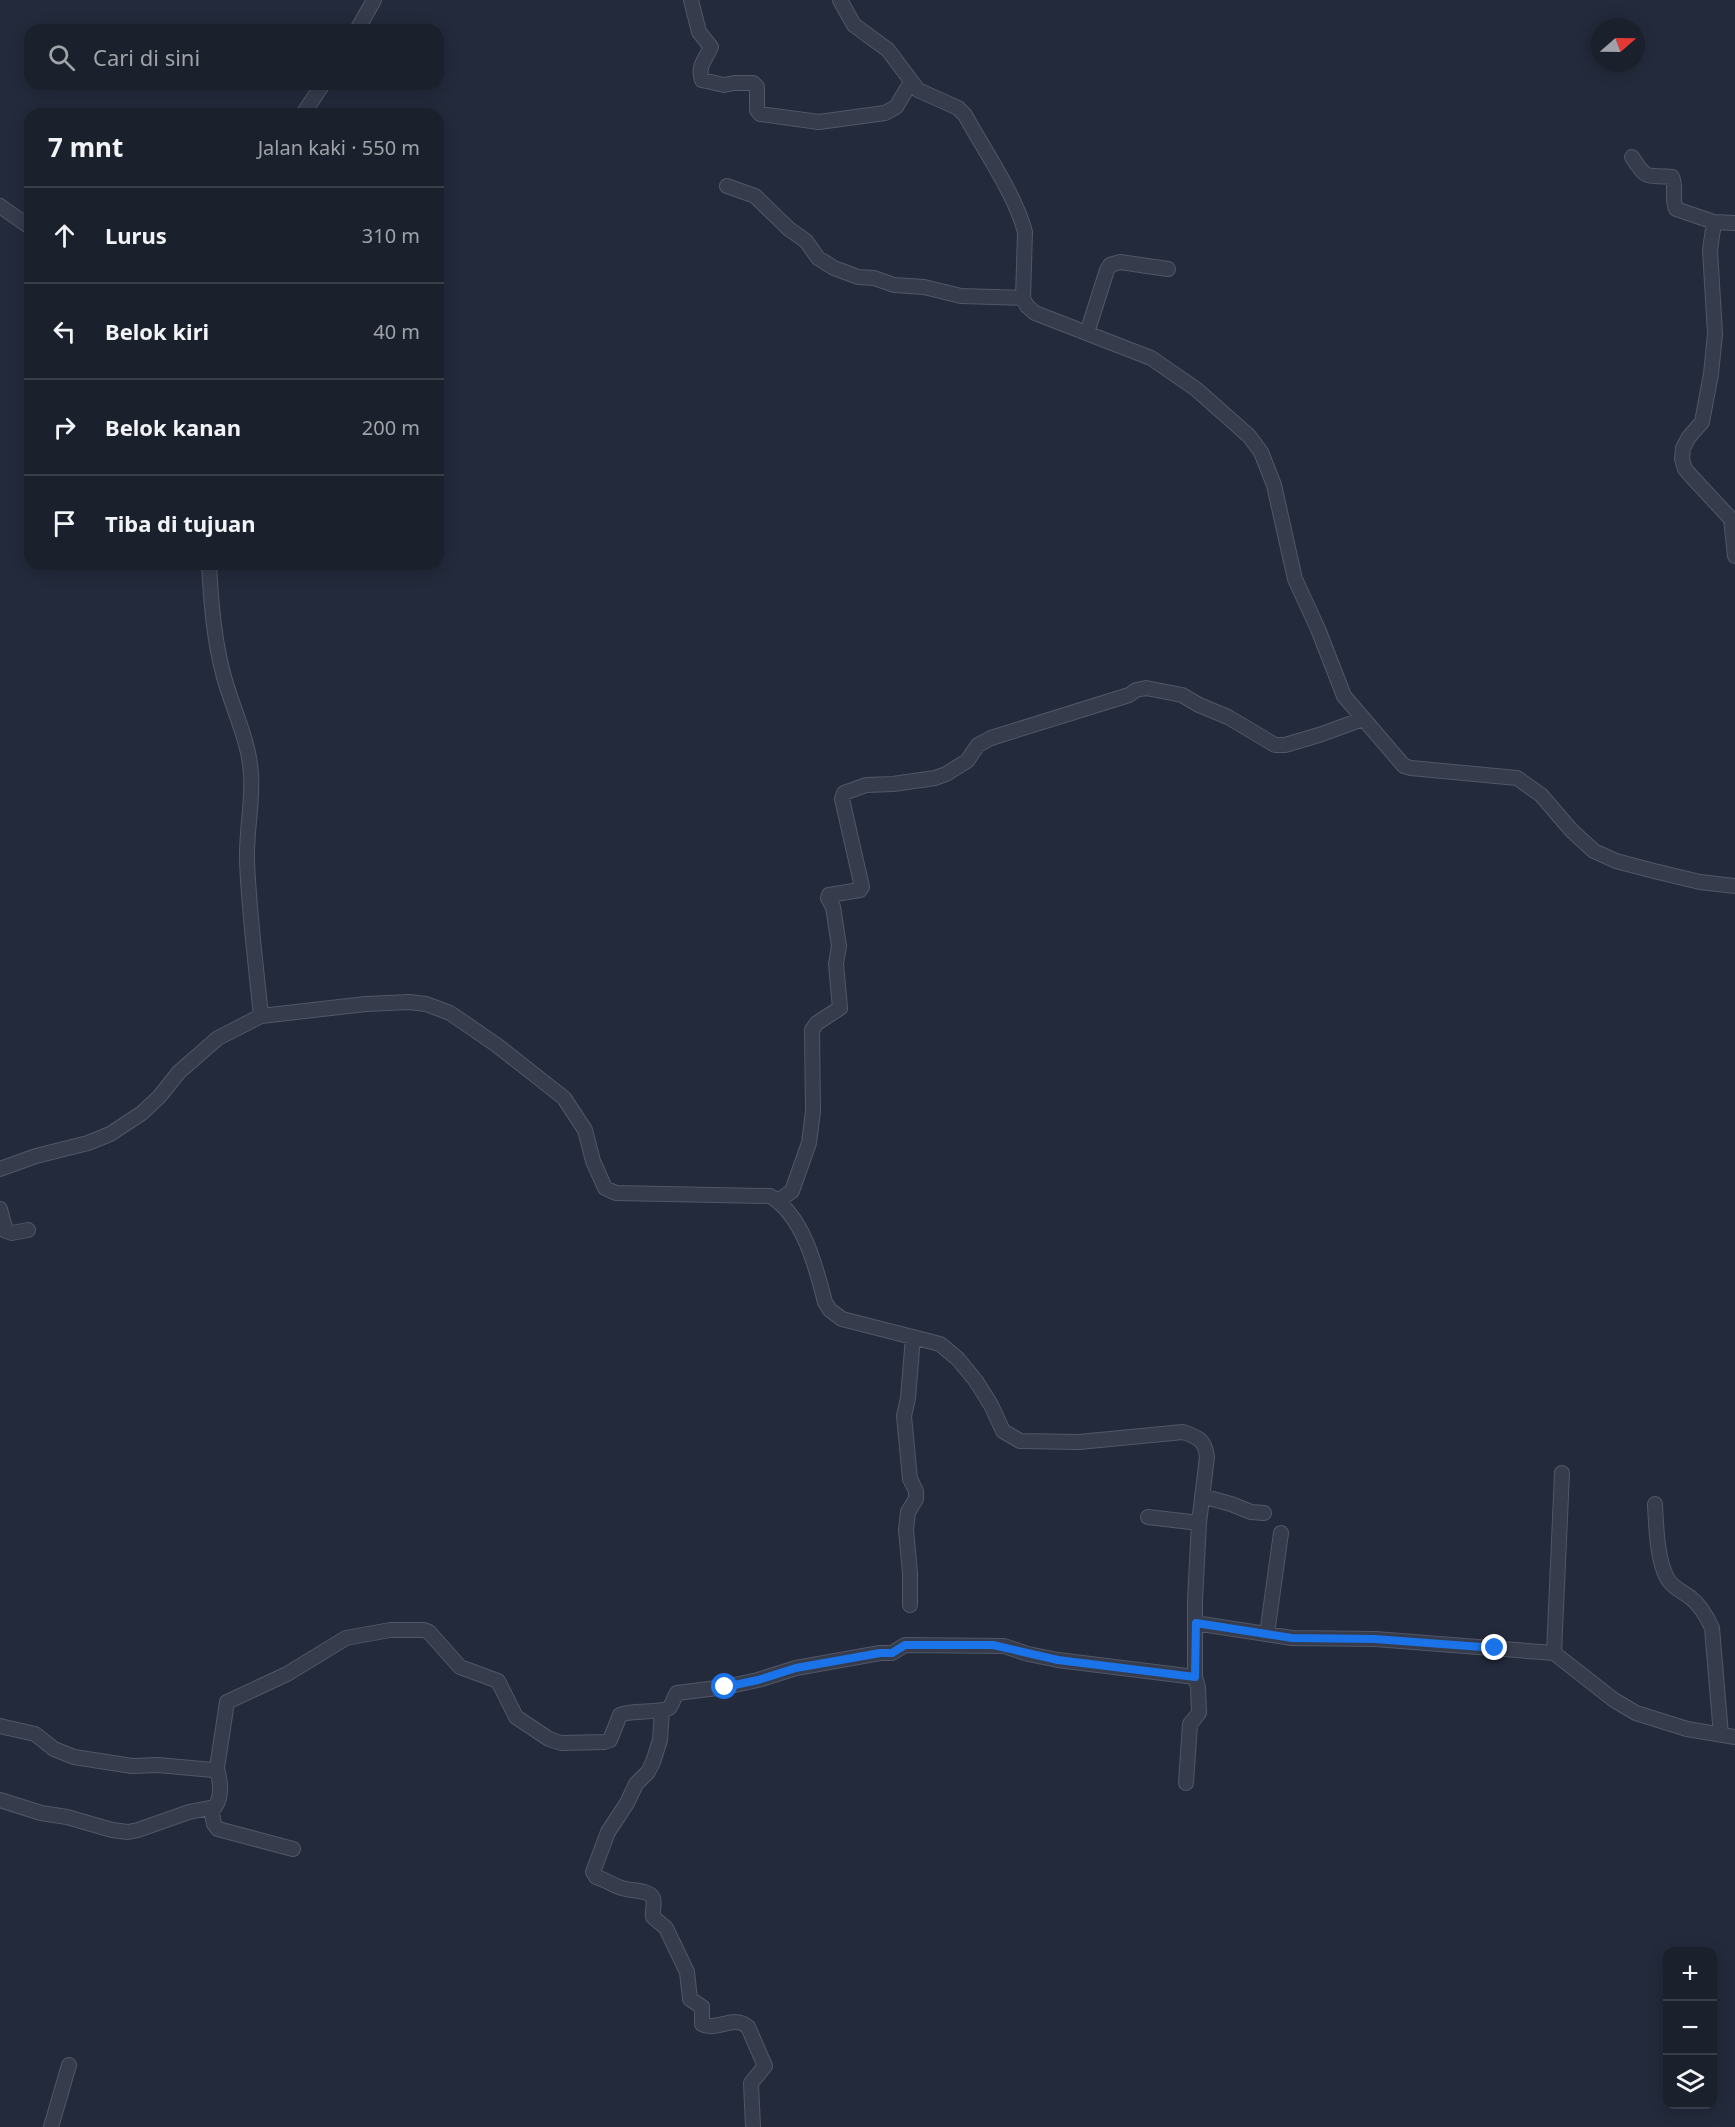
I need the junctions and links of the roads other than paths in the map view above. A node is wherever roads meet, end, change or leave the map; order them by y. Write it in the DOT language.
graph roads {
  1 [pos="374,0"];
  2 [pos="691,0"];
  3 [pos="840,0"];
  4 [pos="360,24"];
  5 [pos="911,82"];
  6 [pos="319,90"];
  7 [pos="307,108"];
  8 [pos="1632,157"];
  9 [pos="727,186"];
  10 [pos="0,206"];
  11 [pos="1714,222"];
  12 [pos="24,223"];
  13 [pos="1735,223"];
  14 [pos="1168,269"];
  15 [pos="1023,298"];
  16 [pos="1087,333"];
  17 [pos="1735,555"];
  18 [pos="210,570"];
  19 [pos="1363,719"];
  20 [pos="1735,886"];
  21 [pos="261,1016"];
  22 [pos="0,1169"];
  23 [pos="778,1201"];
  24 [pos="0,1209"];
  25 [pos="28,1230"];
  26 [pos="913,1337"];
  27 [pos="1562,1473"];
  28 [pos="1202,1496"];
  29 [pos="1654,1504"];
  30 [pos="1264,1513"];
  31 [pos="1148,1517"];
  32 [pos="1199,1522"];
  33 [pos="1281,1533"];
  34 [pos="910,1605"];
  35 [pos="1196,1623"];
  36 [pos="1268,1634"];
  37 [pos="1554,1653"];
  38 [pos="1195,1677"];
  39 [pos="662,1710"];
  40 [pos="0,1726"];
  41 [pos="1728,1736"];
  42 [pos="217,1768"];
  43 [pos="1186,1783"];
  44 [pos="0,1800"];
  45 [pos="211,1808"];
  46 [pos="293,1849"];
  47 [pos="69,2065"];
  48 [pos="51,2127"];
  49 [pos="753,2127"];
  1 -- 4 [label="street"];
  2 -- 5 [label="street"];
  3 -- 5 [label="street"];
  5 -- 15 [label="street"];
  6 -- 7 [label="street"];
  8 -- 11 [label="street"];
  9 -- 15 [label="street"];
  10 -- 12 [label="street"];
  11 -- 13 [label="street"];
  11 -- 17 [label="street"];
  14 -- 16 [label="street"];
  15 -- 16 [label="street"];
  16 -- 19 [label="street"];
  18 -- 21 [label="street"];
  19 -- 20 [label="street"];
  19 -- 23 [label="street"];
  21 -- 22 [label="street"];
  21 -- 23 [label="street"];
  23 -- 26 [label="street"];
  24 -- 25 [label="street"];
  26 -- 28 [label="street"];
  26 -- 34 [label="street"];
  27 -- 37 [label="street"];
  28 -- 30 [label="street"];
  28 -- 32 [label="street"];
  29 -- 41 [label="street"];
  31 -- 32 [label="street"];
  32 -- 35 [label="street"];
  33 -- 36 [label="street"];
  35 -- 36 [label="street"];
  35 -- 38 [label="street"];
  36 -- 37 [label="street"];
  37 -- 41 [label="street"];
  38 -- 39 [label="street"];
  38 -- 43 [label="street"];
  39 -- 42 [label="street"];
  39 -- 49 [label="street"];
  40 -- 42 [label="street"];
  42 -- 45 [label="street"];
  44 -- 45 [label="street"];
  45 -- 46 [label="street"];
  47 -- 48 [label="street"];
}
